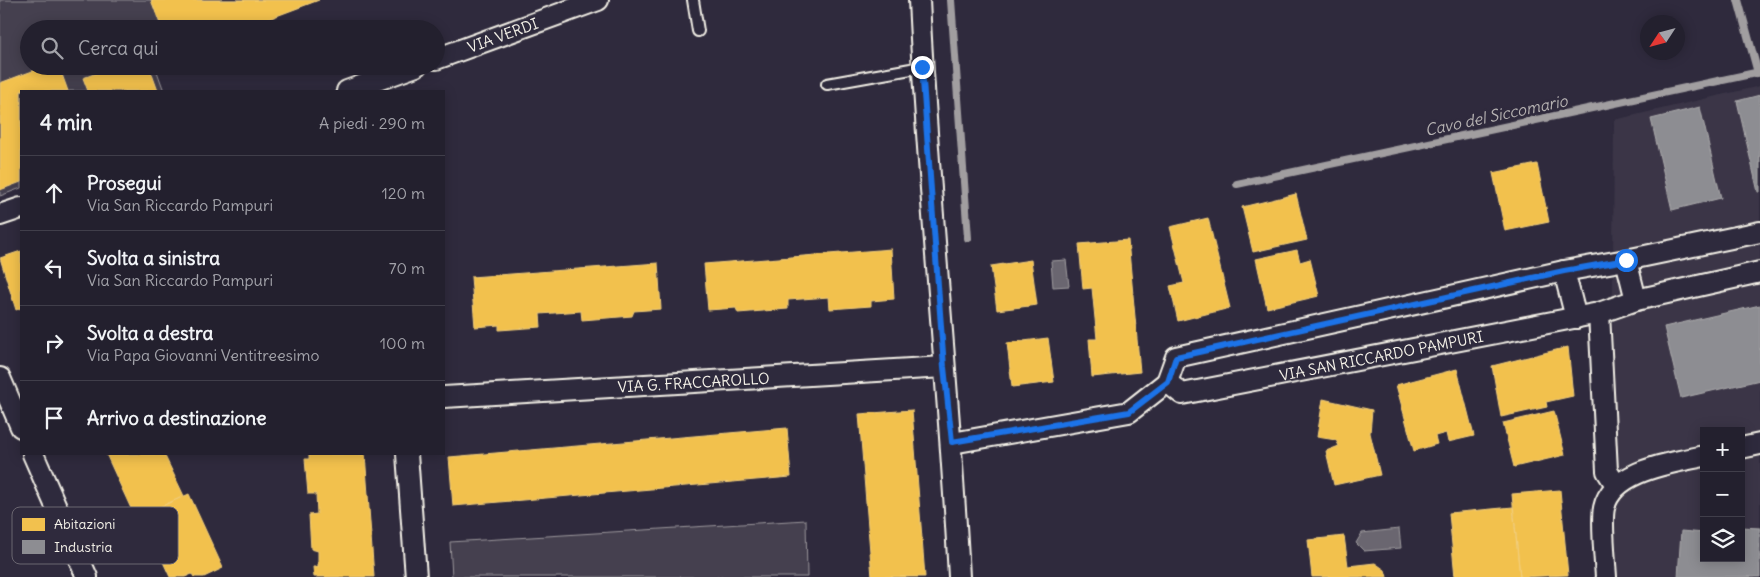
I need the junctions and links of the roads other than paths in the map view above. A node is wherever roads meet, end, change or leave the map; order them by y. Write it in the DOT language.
graph roads {
  1 [pos="598,0"];
  2 [pos="692,0"];
  3 [pos="919,0"];
  4 [pos="698,30"];
  5 [pos="445,56"];
  6 [pos="922,67"];
  7 [pos="396,75"];
  8 [pos="827,84"];
  9 [pos="370,87"];
  10 [pos="353,90"];
  11 [pos="20,208"];
  12 [pos="0,215"];
  13 [pos="1760,232"];
  14 [pos="1626,260"];
  15 [pos="1564,271"];
  16 [pos="1760,272"];
  17 [pos="1636,300"];
  18 [pos="1598,313"];
  19 [pos="1576,318"];
  20 [pos="944,367"];
  21 [pos="0,378"];
  22 [pos="1168,382"];
  23 [pos="445,397"];
  24 [pos="20,425"];
  25 [pos="952,442"];
  26 [pos="1760,444"];
  27 [pos="1745,447"];
  28 [pos="33,455"];
  29 [pos="407,455"];
  30 [pos="1700,457"];
  31 [pos="1616,485"];
  32 [pos="57,507"];
  33 [pos="82,564"];
  34 [pos="88,577"];
  35 [pos="416,577"];
  36 [pos="959,577"];
  37 [pos="1606,577"];
  1 -- 5 [label="street, VIA VERDI"];
  2 -- 4 [label="lane"];
  3 -- 6 [label="street"];
  6 -- 8 [label="lane"];
  6 -- 20 [label="street"];
  7 -- 9 [label="street"];
  9 -- 10 [label="street"];
  11 -- 12 [label="street"];
  13 -- 14 [label="street"];
  14 -- 15 [label="street"];
  14 -- 17 [label="street"];
  15 -- 19 [label="street"];
  15 -- 22 [label="street"];
  16 -- 17 [label="street, VIA SAN RICCARDO PAMPURI"];
  17 -- 18 [label="street, VIA SAN RICCARDO PAMPURI"];
  18 -- 19 [label="street, VIA SAN RICCARDO PAMPURI"];
  18 -- 31 [label="street"];
  19 -- 22 [label="street, VIA SAN RICCARDO PAMPURI"];
  20 -- 23 [label="street, VIA G. FRACCAROLLO"];
  20 -- 25 [label="street"];
  21 -- 24 [label="street"];
  22 -- 25 [label="street"];
  25 -- 36 [label="street"];
  26 -- 27 [label="street"];
  28 -- 32 [label="street"];
  29 -- 35 [label="street"];
  30 -- 31 [label="street"];
  31 -- 37 [label="street"];
  33 -- 34 [label="street"];
}
